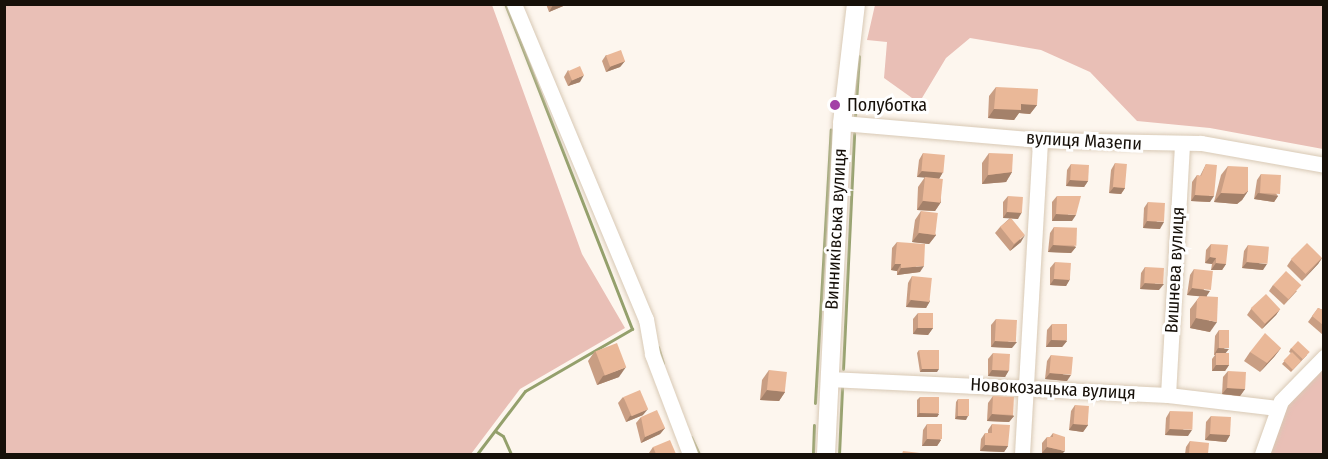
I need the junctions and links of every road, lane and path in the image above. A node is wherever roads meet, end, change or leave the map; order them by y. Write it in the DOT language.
graph roads {
  1 [pos="514,4"];
  2 [pos="856,4"];
  3 [pos="842,123"];
  4 [pos="1040,140"];
  5 [pos="1182,145"];
  6 [pos="1323,165"];
  7 [pos="1323,357"];
  8 [pos="829,379"];
  9 [pos="1026,389"];
  10 [pos="1168,395"];
  11 [pos="1277,408"];
  12 [pos="690,454"];
  13 [pos="826,454"];
  14 [pos="1022,454"];
  15 [pos="1262,454"];
  1 -- 12 [label="street"];
  2 -- 3 [label="main road, Винниківська вулиця"];
  3 -- 4 [label="street, вулиця Мазепи"];
  3 -- 8 [label="main road, Винниківська вулиця"];
  4 -- 5 [label="street, вулиця Мазепи"];
  4 -- 9 [label="street"];
  5 -- 6 [label="street, вулиця Мазепи"];
  5 -- 10 [label="street, Вишнева вулиця"];
  7 -- 11 [label="street"];
  8 -- 9 [label="street, Новокозацька вулиця"];
  8 -- 13 [label="main road, Винниківська вулиця"];
  9 -- 10 [label="street, Новокозацька вулиця"];
  9 -- 14 [label="street"];
  10 -- 11 [label="street, Новокозацька вулиця"];
  11 -- 15 [label="street"];
}
